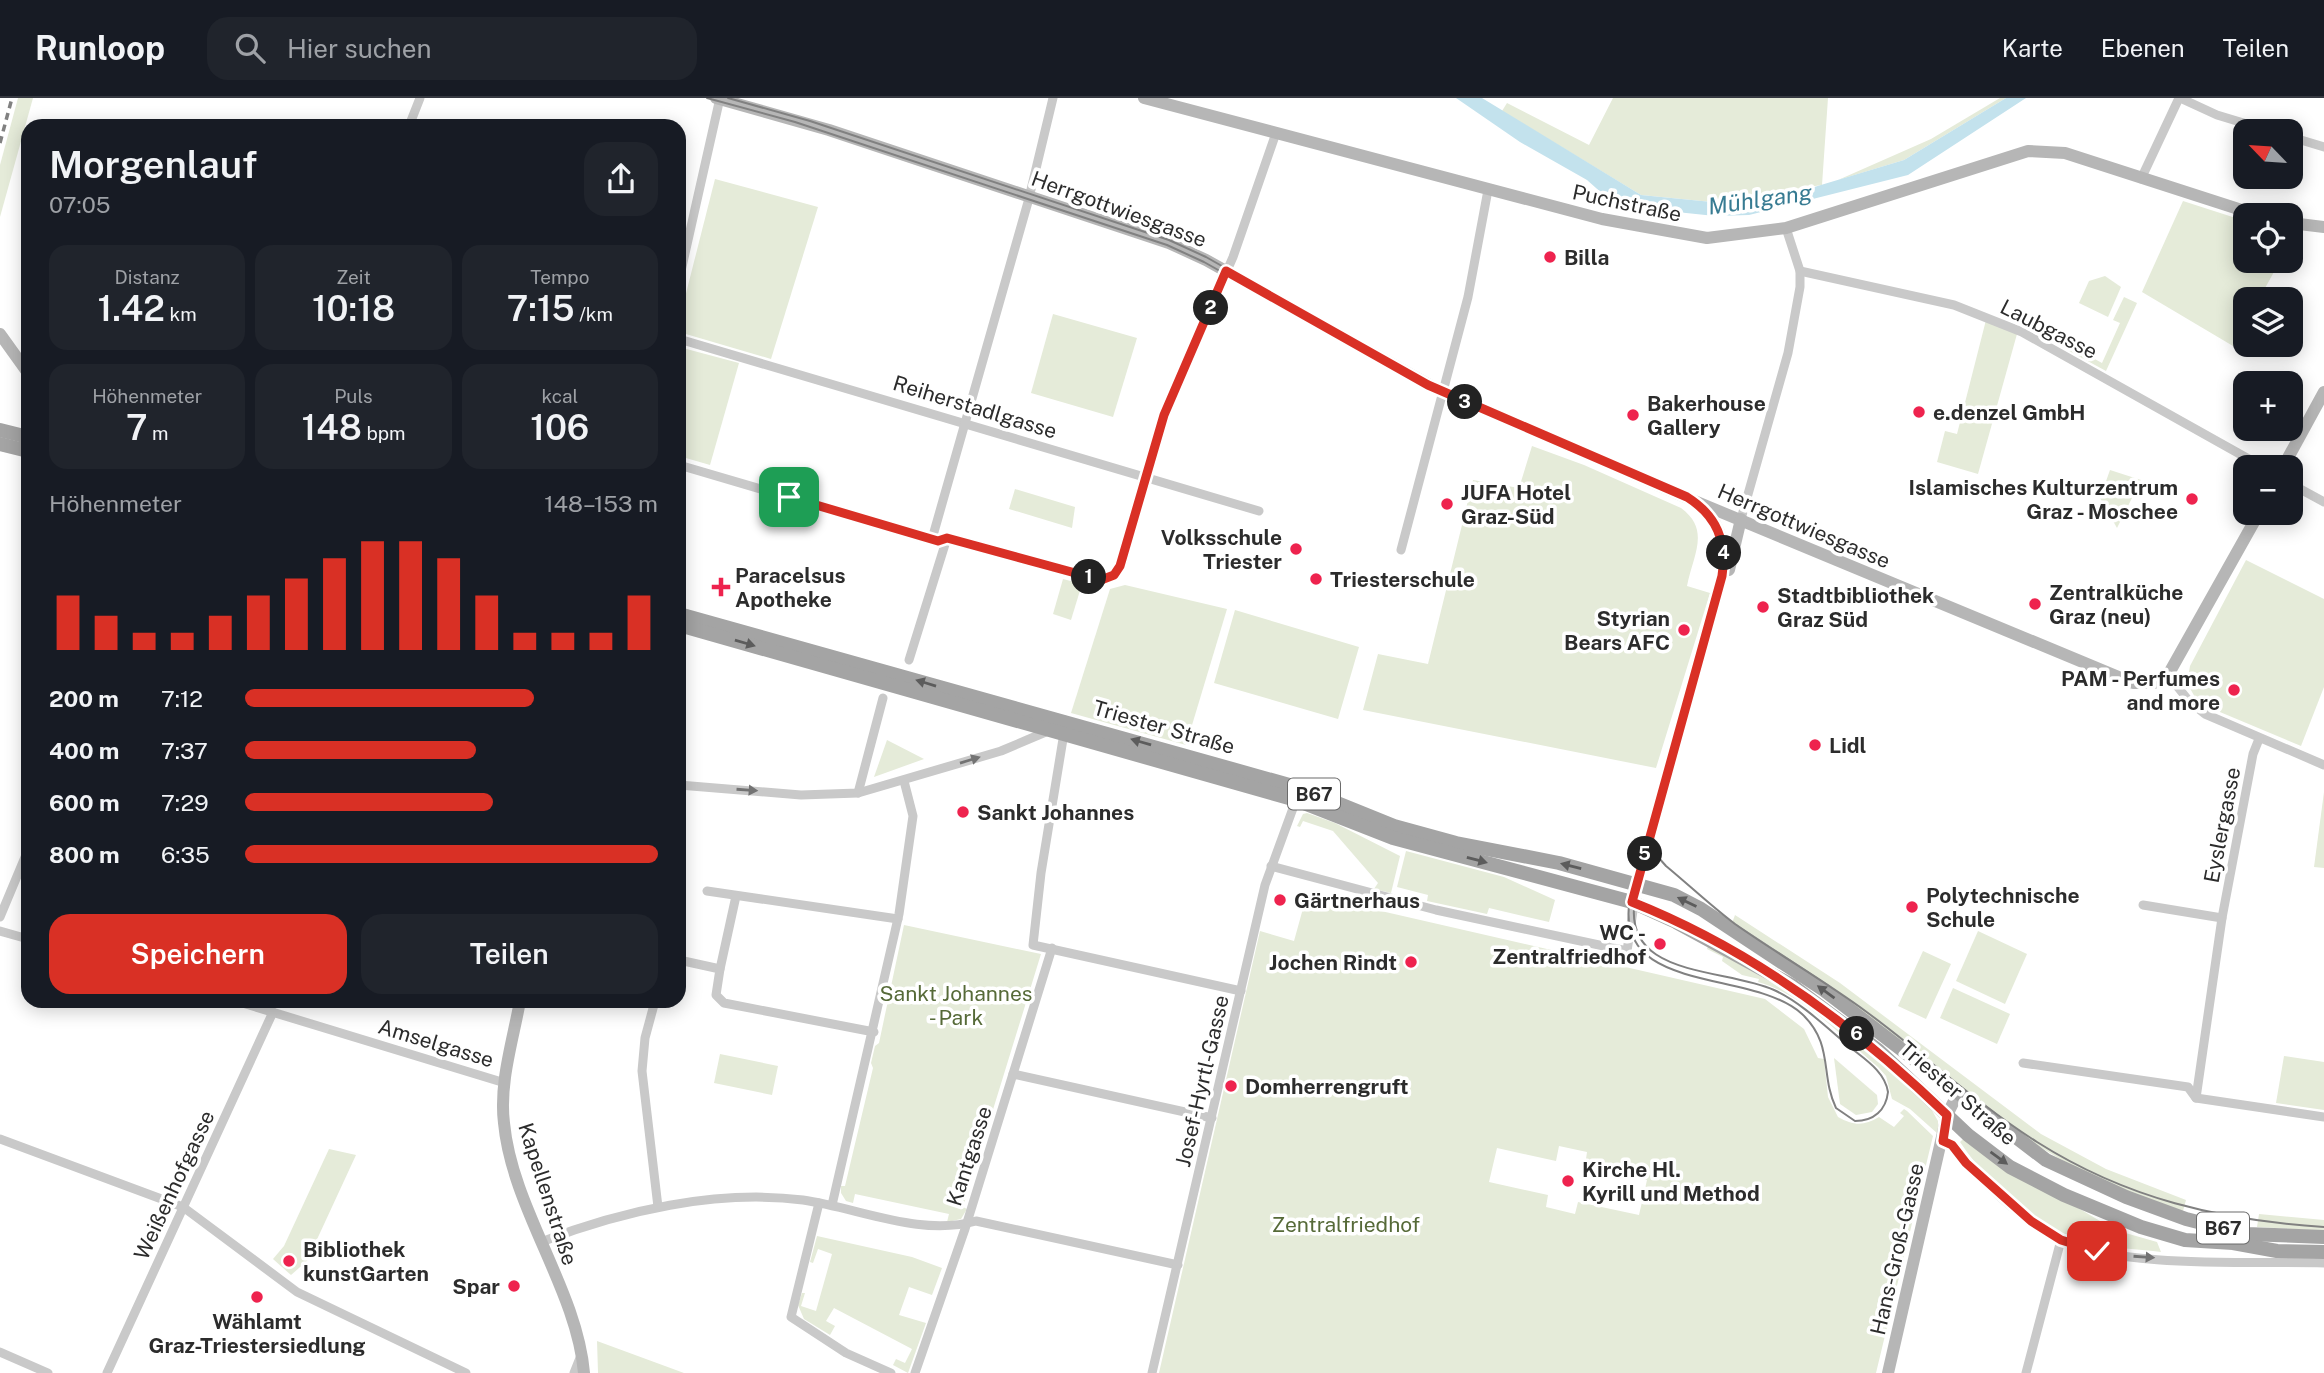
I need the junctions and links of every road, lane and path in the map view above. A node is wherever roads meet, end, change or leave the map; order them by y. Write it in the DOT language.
graph roads {
  1 [pos="420,98"];
  2 [pos="718,98"];
  3 [pos="1053,98"];
  4 [pos="1144,98"];
  5 [pos="2179,98"];
  6 [pos="412,119"];
  7 [pos="2233,120"];
  8 [pos="1276,133"];
  9 [pos="2303,141"];
  10 [pos="2324,147"];
  11 [pos="2141,179"];
  12 [pos="1488,190"];
  13 [pos="1030,196"];
  14 [pos="2233,208"];
  15 [pos="2303,224"];
  16 [pos="686,225"];
  17 [pos="691,226"];
  18 [pos="2324,227"];
  19 [pos="1786,228"];
  20 [pos="686,248"];
  21 [pos="1226,271"];
  22 [pos="1800,271"];
  23 [pos="0,334"];
  24 [pos="686,341"];
  25 [pos="21,363"];
  26 [pos="1442,391"];
  27 [pos="2324,392"];
  28 [pos="964,423"];
  29 [pos="0,430"];
  30 [pos="21,435"];
  31 [pos="0,444"];
  32 [pos="21,449"];
  33 [pos="2242,455"];
  34 [pos="2290,455"];
  35 [pos="686,467"];
  36 [pos="1145,477"];
  37 [pos="2303,491"];
  38 [pos="1692,500"];
  39 [pos="2324,502"];
  40 [pos="1259,512"];
  41 [pos="1741,519"];
  42 [pos="2252,525"];
  43 [pos="1717,527"];
  44 [pos="947,538"];
  45 [pos="932,539"];
  46 [pos="1401,550"];
  47 [pos="1717,598"];
  48 [pos="686,616"];
  49 [pos="686,627"];
  50 [pos="909,660"];
  51 [pos="2168,675"];
  52 [pos="883,698"];
  53 [pos="1057,731"];
  54 [pos="2259,739"];
  55 [pos="2324,765"];
  56 [pos="904,781"];
  57 [pos="686,786"];
  58 [pos="858,793"];
  59 [pos="1296,800"];
  60 [pos="1271,866"];
  61 [pos="21,867"];
  62 [pos="1637,884"];
  63 [pos="707,891"];
  64 [pos="736,895"];
  65 [pos="1632,902"];
  66 [pos="2143,905"];
  67 [pos="0,917"];
  68 [pos="2222,918"];
  69 [pos="898,919"];
  70 [pos="0,931"];
  71 [pos="21,937"];
  72 [pos="1052,948"];
  73 [pos="686,962"];
  74 [pos="720,969"];
  75 [pos="1241,991"];
  76 [pos="260,1008"];
  77 [pos="519,1008"];
  78 [pos="653,1008"];
  79 [pos="273,1012"];
  80 [pos="874,1032"];
  81 [pos="2023,1063"];
  82 [pos="1013,1074"];
  83 [pos="505,1083"];
  84 [pos="1957,1095"];
  85 [pos="2196,1098"];
  86 [pos="1947,1115"];
  87 [pos="2324,1117"];
  88 [pos="1212,1118"];
  89 [pos="0,1139"];
  90 [pos="1943,1141"];
  91 [pos="819,1203"];
  92 [pos="832,1205"];
  93 [pos="183,1207"];
  94 [pos="658,1207"];
  95 [pos="966,1224"];
  96 [pos="2324,1237"];
  97 [pos="2061,1240"];
  98 [pos="541,1242"];
  99 [pos="2324,1252"];
  100 [pos="2324,1263"];
  101 [pos="1178,1265"];
  102 [pos="0,1352"];
  103 [pos="582,1353"];
  104 [pos="48,1373"];
  105 [pos="107,1373"];
  106 [pos="466,1373"];
  107 [pos="574,1373"];
  108 [pos="584,1373"];
  109 [pos="891,1373"];
  110 [pos="915,1373"];
  111 [pos="1152,1373"];
  112 [pos="1888,1373"];
  113 [pos="2026,1373"];
  1 -- 6 [label="street"];
  2 -- 13 [label="street, Herrgottwiesgasse"];
  2 -- 17 [label="street"];
  3 -- 13 [label="street"];
  4 -- 8 [label="street, Puchstraße"];
  5 -- 7 [label="street"];
  5 -- 11 [label="street"];
  8 -- 12 [label="street, Puchstraße"];
  8 -- 21 [label="street"];
  9 -- 10 [label="street"];
  11 -- 14 [label="street, Puchstraße"];
  11 -- 19 [label="street, Puchstraße"];
  12 -- 19 [label="street, Puchstraße"];
  12 -- 26 [label="street"];
  13 -- 21 [label="street, Herrgottwiesgasse"];
  13 -- 28 [label="street"];
  15 -- 18 [label="street"];
  16 -- 17 [label="street"];
  17 -- 20 [label="street"];
  19 -- 22 [label="street"];
  21 -- 26 [label="street, Herrgottwiesgasse"];
  21 -- 36 [label="street"];
  22 -- 33 [label="street, Laubgasse"];
  22 -- 41 [label="street"];
  23 -- 25 [label="street"];
  24 -- 28 [label="street, Reiherstadlgasse"];
  26 -- 38 [label="street, Herrgottwiesgasse"];
  26 -- 46 [label="street"];
  27 -- 34 [label="street"];
  28 -- 36 [label="street, Reiherstadlgasse"];
  28 -- 45 [label="street"];
  29 -- 30 [label="main road"];
  31 -- 32 [label="main road"];
  35 -- 45 [label="street"];
  36 -- 40 [label="street, Reiherstadlgasse"];
  36 -- 44 [label="street"];
  37 -- 39 [label="street"];
  38 -- 41 [label="street, Herrgottwiesgasse"];
  38 -- 43 [label="street"];
  41 -- 43 [label="street"];
  41 -- 47 [label="street"];
  41 -- 51 [label="street, Herrgottwiesgasse"];
  42 -- 51 [label="street"];
  43 -- 47 [label="street"];
  44 -- 45 [label="street"];
  44 -- 50 [label="street"];
  47 -- 62 [label="street"];
  62 -- 48 [label="main road, Triester Straße / B67, one-way"];
  49 -- 53 [label="main road, Triester Straße / B67, one-way"];
  51 -- 54 [label="street"];
  52 -- 58 [label="street"];
  56 -- 53 [label="street, one-way"];
  53 -- 59 [label="main road, Triester Straße / B67"];
  53 -- 72 [label="street, Triester Straße"];
  54 -- 55 [label="street"];
  54 -- 68 [label="street, Eyslergasse"];
  56 -- 58 [label="street"];
  56 -- 69 [label="street"];
  57 -- 58 [label="street, one-way"];
  59 -- 60 [label="street, Josef-Hyrtl-Gasse"];
  59 -- 65 [label="main road, Triester Straße / B67, one-way"];
  60 -- 65 [label="street"];
  60 -- 75 [label="street, Josef-Hyrtl-Gasse"];
  61 -- 67 [label="street"];
  62 -- 65 [label="street"];
  84 -- 62 [label="main road, Triester Straße / B67, one-way"];
  63 -- 64 [label="street"];
  64 -- 69 [label="street"];
  64 -- 74 [label="street"];
  65 -- 86 [label="main road, Triester Straße / B67"];
  66 -- 68 [label="street"];
  68 -- 85 [label="street, Eyslergasse"];
  69 -- 80 [label="street"];
  70 -- 71 [label="street"];
  72 -- 75 [label="street"];
  72 -- 82 [label="street, Kantgasse"];
  73 -- 74 [label="street"];
  74 -- 80 [label="street"];
  75 -- 88 [label="street, Josef-Hyrtl-Gasse"];
  76 -- 79 [label="street, Amselgasse"];
  77 -- 83 [label="street, Kapellenstraße"];
  78 -- 94 [label="street"];
  79 -- 83 [label="street, Amselgasse"];
  79 -- 93 [label="street, Weißenhofgasse"];
  80 -- 92 [label="street"];
  81 -- 85 [label="street"];
  82 -- 88 [label="street"];
  82 -- 95 [label="street, Kantgasse"];
  83 -- 98 [label="street, Kapellenstraße"];
  84 -- 86 [label="street, Hans-Groß-Gasse"];
  84 -- 96 [label="main road, Triester Straße / B67"];
  85 -- 87 [label="street"];
  86 -- 90 [label="street, Hans-Groß-Gasse"];
  86 -- 99 [label="main road, Triester Straße / B67, one-way"];
  88 -- 101 [label="street, Josef-Hyrtl-Gasse"];
  89 -- 93 [label="street"];
  90 -- 97 [label="street, Triester Straße"];
  90 -- 112 [label="street, Hans-Groß-Gasse"];
  91 -- 92 [label="street"];
  91 -- 94 [label="street"];
  91 -- 109 [label="street"];
  92 -- 95 [label="street"];
  93 -- 105 [label="street, Weißenhofgasse"];
  93 -- 106 [label="street"];
  94 -- 98 [label="street"];
  95 -- 101 [label="street"];
  95 -- 110 [label="street, Kantgasse"];
  97 -- 100 [label="street, Triester Straße, one-way"];
  97 -- 113 [label="street"];
  98 -- 103 [label="street, Kapellenstraße"];
  101 -- 111 [label="street, Josef-Hyrtl-Gasse"];
  102 -- 104 [label="street"];
  103 -- 107 [label="street"];
  103 -- 108 [label="street, Kapellenstraße"];
}
